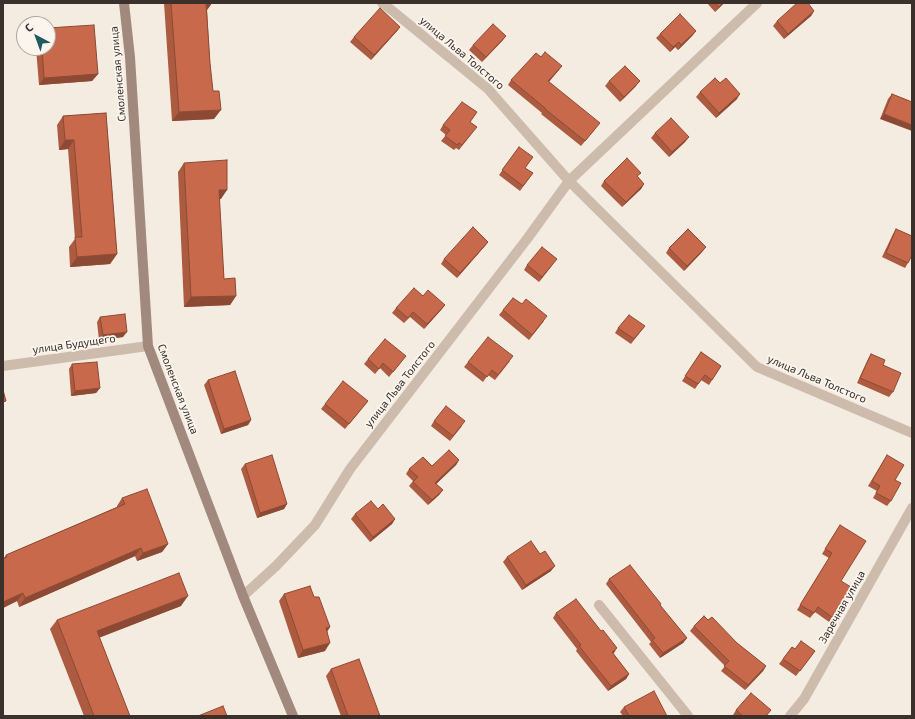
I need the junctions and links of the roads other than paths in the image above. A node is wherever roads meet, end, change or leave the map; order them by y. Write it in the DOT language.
graph roads {
  1 [pos="124,3"];
  2 [pos="382,3"];
  3 [pos="757,3"];
  4 [pos="569,181"];
  5 [pos="148,346"];
  6 [pos="3,366"];
  7 [pos="912,433"];
  8 [pos="912,508"];
  9 [pos="243,596"];
  10 [pos="598,605"];
  11 [pos="293,716"];
  12 [pos="688,716"];
  13 [pos="790,716"];
  1 -- 5 [label="main road, Смоленская улица"];
  2 -- 4 [label="street, улица Льва Толстого"];
  3 -- 4 [label="street, улица Льва Толстого"];
  4 -- 7 [label="street, улица Льва Толстого"];
  4 -- 9 [label="street, улица Льва Толстого"];
  5 -- 6 [label="street, улица Будущего"];
  5 -- 9 [label="main road, Смоленская улица"];
  8 -- 13 [label="street, Заречная улица"];
  9 -- 11 [label="main road, Смоленская улица"];
  10 -- 12 [label="street"];
}
